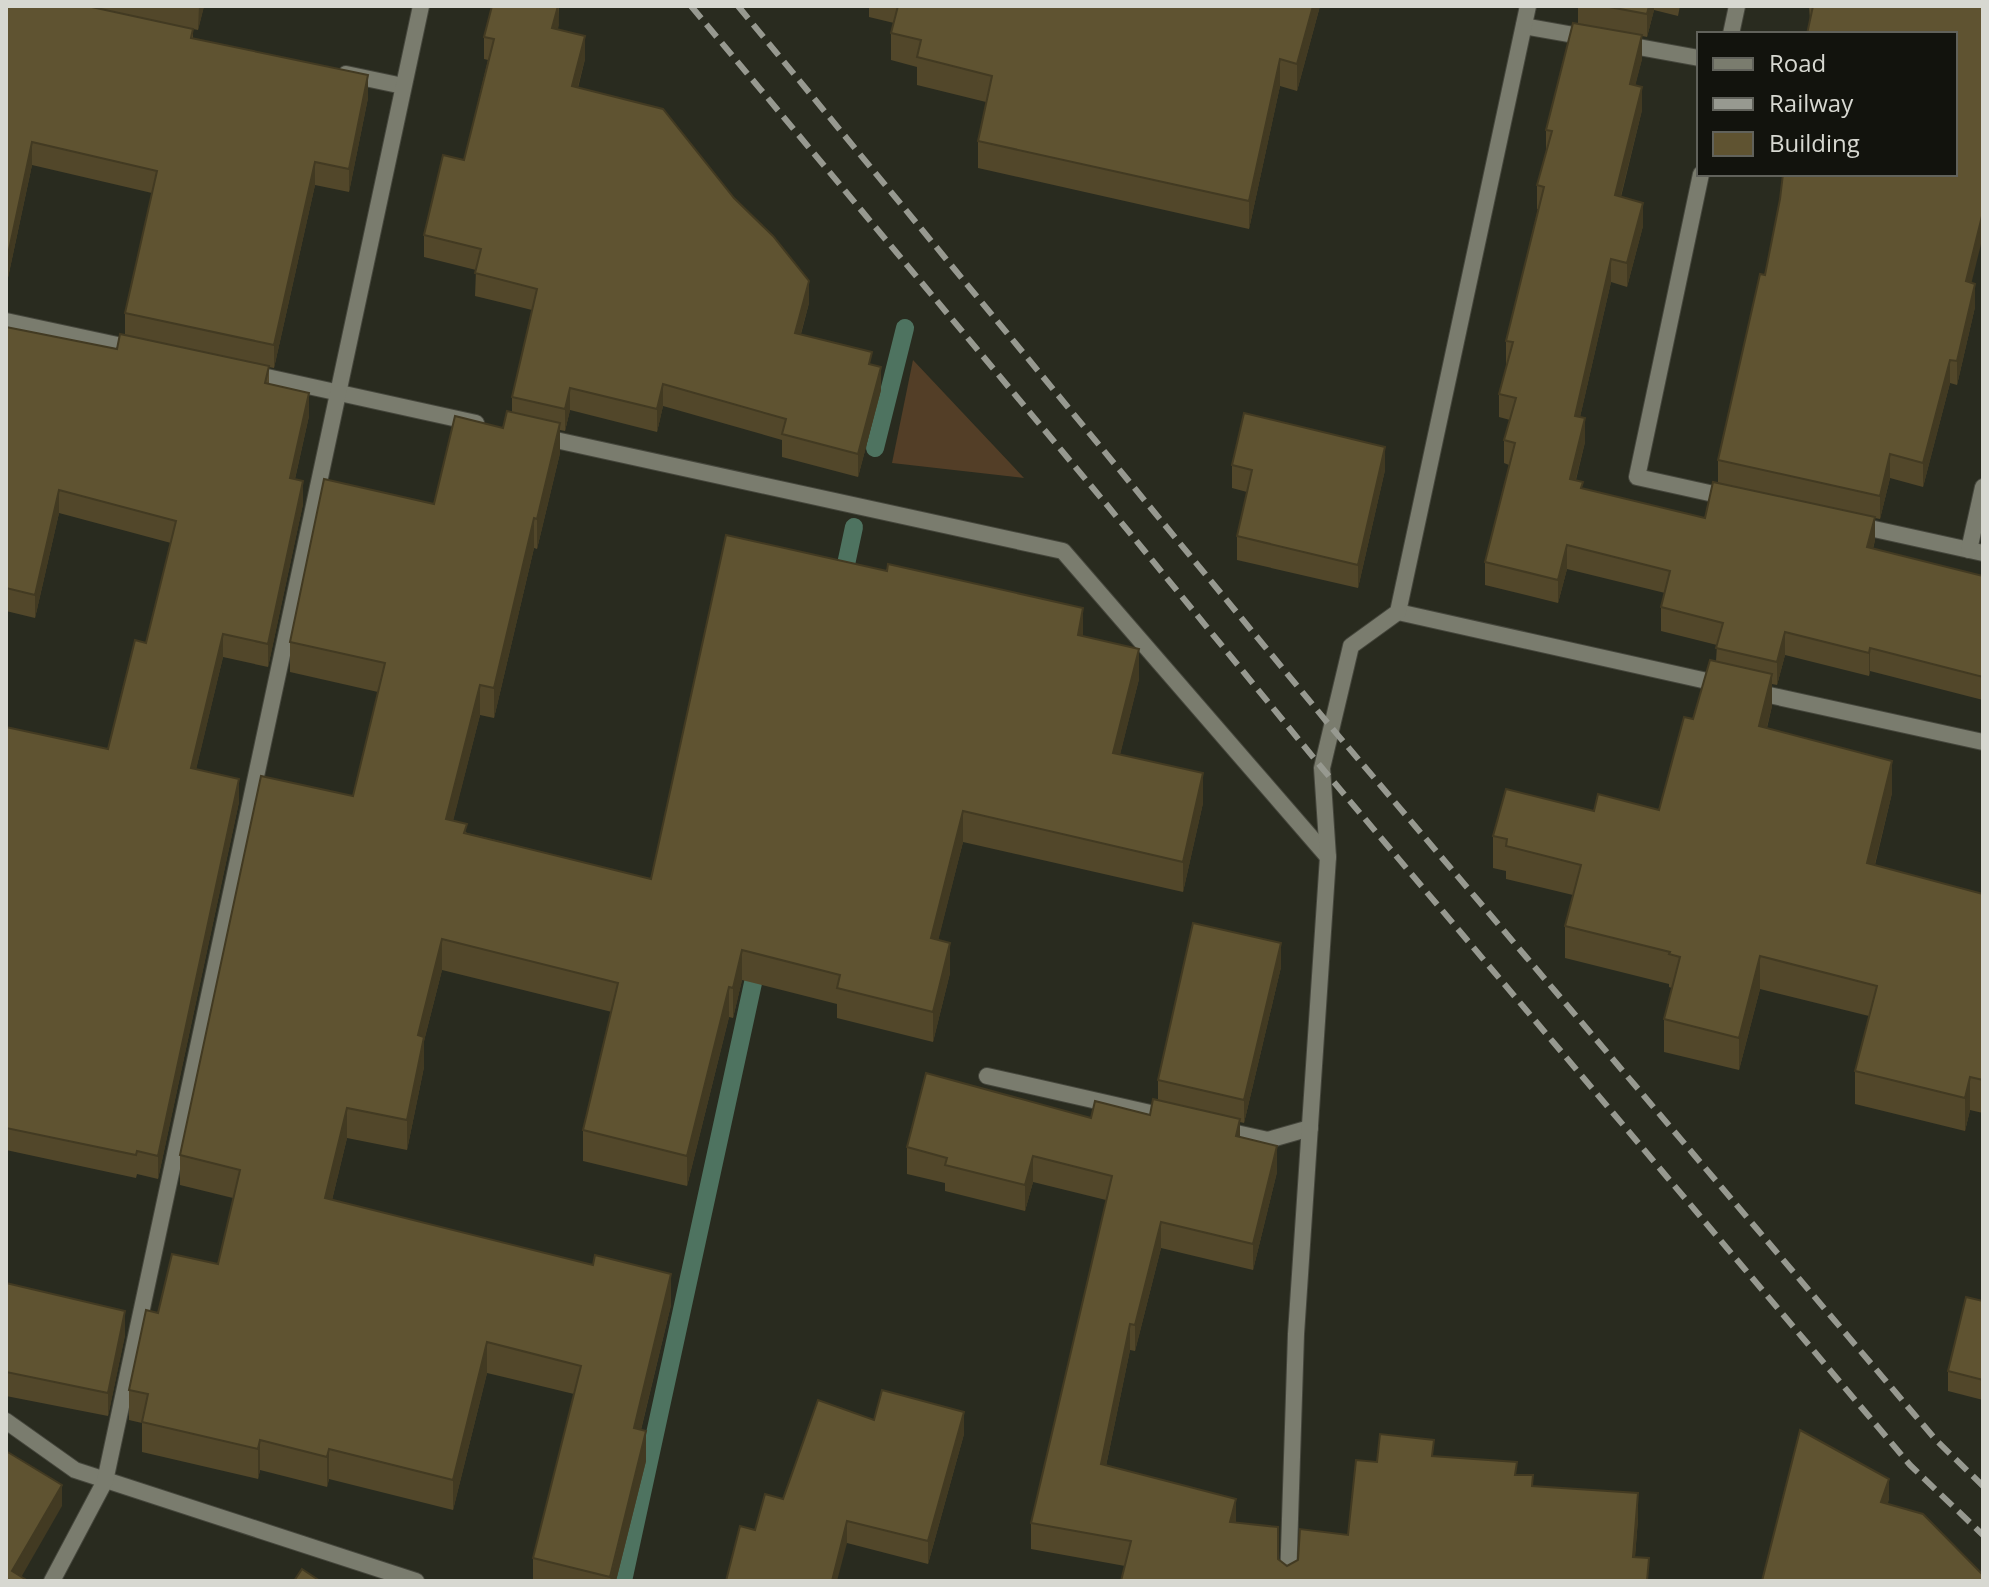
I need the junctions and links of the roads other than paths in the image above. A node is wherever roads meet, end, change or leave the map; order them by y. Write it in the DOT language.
graph roads {
  1 [pos="421,6"];
  2 [pos="1528,6"];
  3 [pos="1737,6"];
  4 [pos="1524,26"];
  5 [pos="1731,32"];
  6 [pos="1697,58"];
  7 [pos="326,70"];
  8 [pos="403,86"];
  9 [pos="1701,176"];
  10 [pos="6,321"];
  11 [pos="157,354"];
  12 [pos="232,370"];
  13 [pos="338,392"];
  14 [pos="492,426"];
  15 [pos="523,433"];
  16 [pos="1983,487"];
  17 [pos="1743,500"];
  18 [pos="1833,520"];
  19 [pos="1976,551"];
  20 [pos="1398,612"];
  21 [pos="1983,742"];
  22 [pos="1328,857"];
  23 [pos="987,1076"];
  24 [pos="1310,1128"];
  25 [pos="6,1421"];
  26 [pos="105,1481"];
  27 [pos="52,1581"];
  28 [pos="416,1581"];
  29 [pos="1288,1581"];
  1 -- 8 [label="street"];
  2 -- 4 [label="street"];
  3 -- 5 [label="street"];
  4 -- 6 [label="street"];
  4 -- 20 [label="street"];
  7 -- 8 [label="street"];
  8 -- 13 [label="street"];
  9 -- 17 [label="street"];
  10 -- 11 [label="street"];
  12 -- 13 [label="street"];
  13 -- 14 [label="street"];
  13 -- 26 [label="street"];
  15 -- 22 [label="street"];
  16 -- 19 [label="street"];
  18 -- 19 [label="street"];
  20 -- 21 [label="street"];
  20 -- 22 [label="street"];
  22 -- 24 [label="street"];
  23 -- 24 [label="street"];
  24 -- 29 [label="street"];
  25 -- 26 [label="street"];
  26 -- 27 [label="street"];
  26 -- 28 [label="street"];
}
